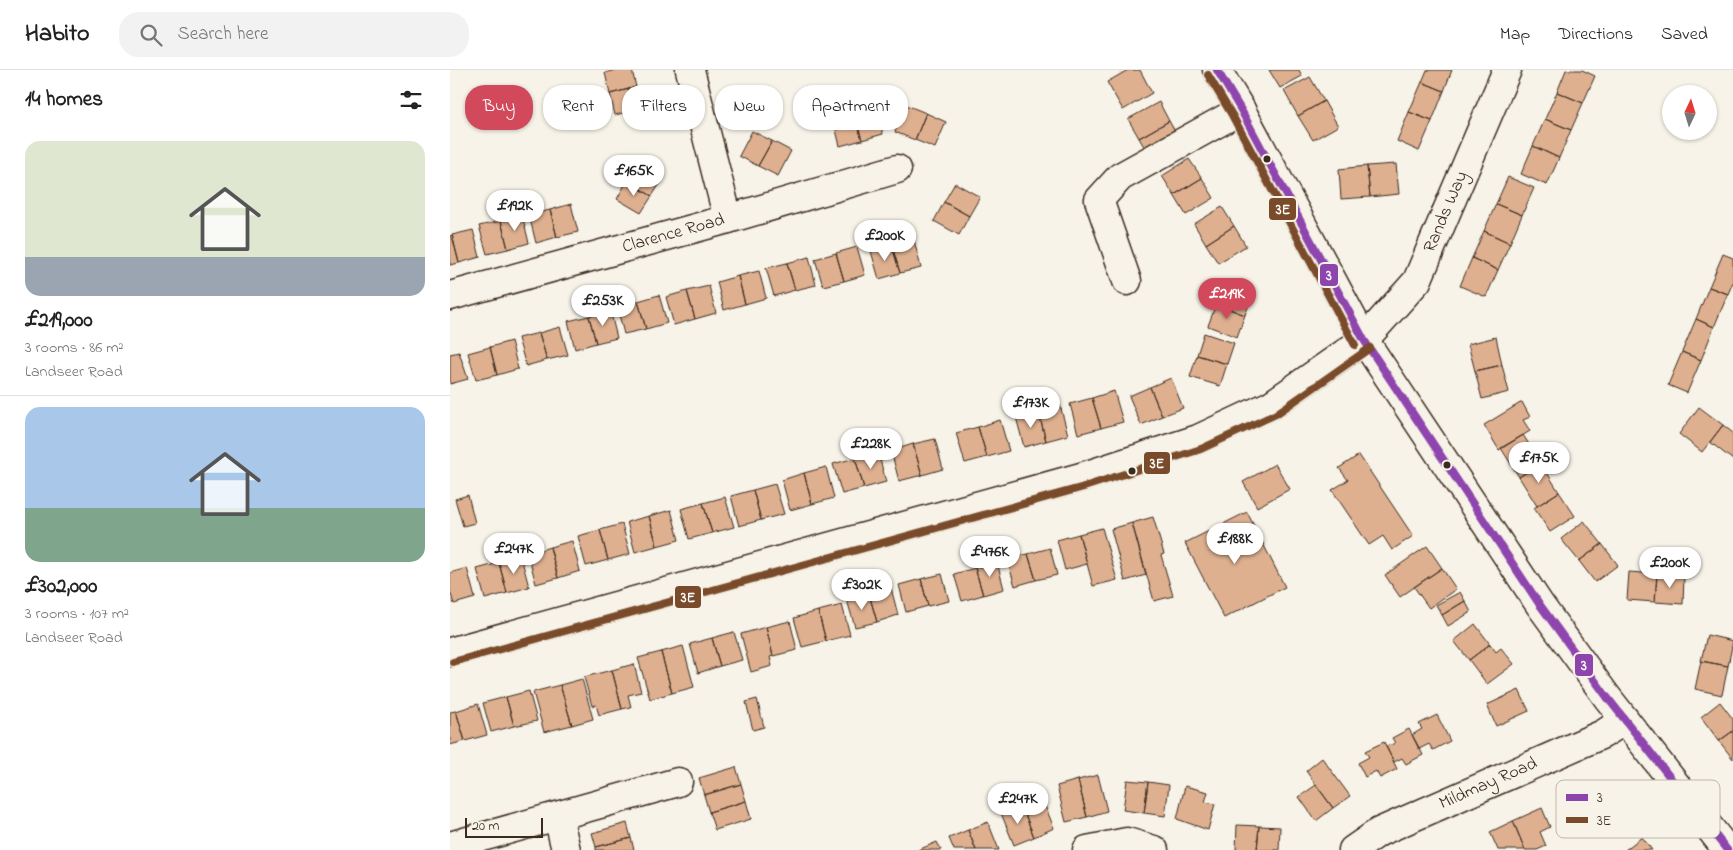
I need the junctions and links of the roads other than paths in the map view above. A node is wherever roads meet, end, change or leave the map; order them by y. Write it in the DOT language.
graph roads {
  1 [pos="690,70"];
  2 [pos="1217,70"];
  3 [pos="1507,70"];
  4 [pos="1241,110"];
  5 [pos="897,169"];
  6 [pos="728,219"];
  7 [pos="1127,281"];
  8 [pos="450,296"];
  9 [pos="1364,340"];
  10 [pos="450,652"];
  11 [pos="1625,720"];
  12 [pos="1672,780"];
  13 [pos="678,782"];
  14 [pos="558,816"];
  15 [pos="1718,838"];
  16 [pos="450,846"];
  17 [pos="566,850"];
  18 [pos="1087,850"];
  19 [pos="1154,850"];
  20 [pos="1353,850"];
  21 [pos="1727,850"];
  1 -- 6 [label="street"];
  2 -- 4 [label="street"];
  3 -- 9 [label="street, Rands Way"];
  4 -- 7 [label="street"];
  4 -- 9 [label="street"];
  5 -- 6 [label="street, Clarence Road"];
  6 -- 8 [label="street, Clarence Road"];
  9 -- 10 [label="street, Rands Way"];
  9 -- 11 [label="street"];
  11 -- 12 [label="street"];
  11 -- 20 [label="street, Mildmay Road"];
  13 -- 14 [label="street"];
  14 -- 16 [label="street"];
  14 -- 17 [label="street"];
  15 -- 21 [label="street"];
  18 -- 19 [label="street"];
}
